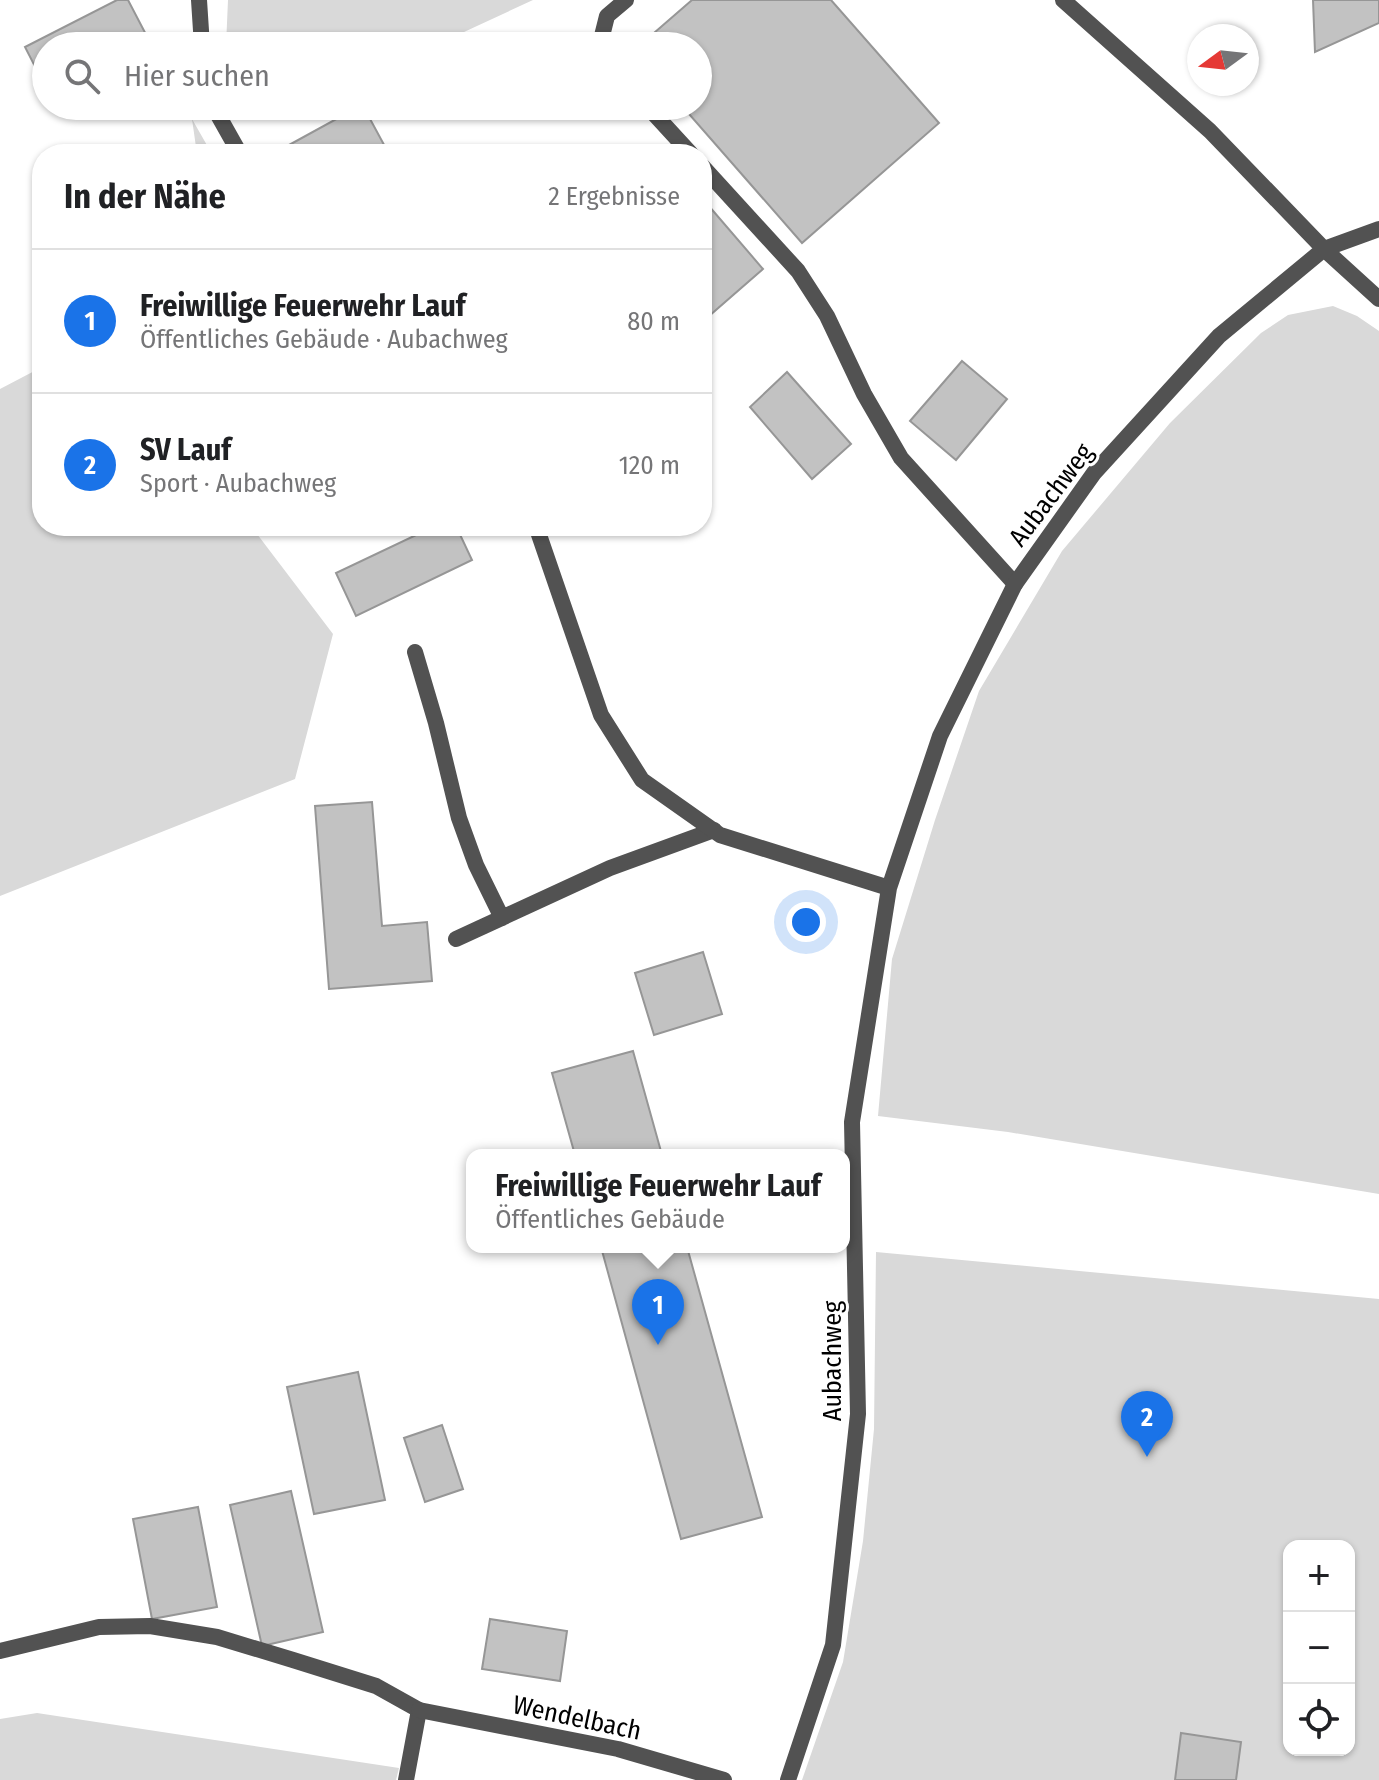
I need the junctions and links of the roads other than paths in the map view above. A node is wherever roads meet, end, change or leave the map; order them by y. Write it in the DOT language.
graph roads {
  1 [pos="199,0"];
  2 [pos="626,0"];
  3 [pos="1063,0"];
  4 [pos="201,32"];
  5 [pos="603,32"];
  6 [pos="221,120"];
  7 [pos="660,120"];
  8 [pos="234,144"];
  9 [pos="682,144"];
  10 [pos="712,177"];
  11 [pos="1379,229"];
  12 [pos="1324,249"];
  13 [pos="1379,299"];
  14 [pos="539,536"];
  15 [pos="1015,584"];
  16 [pos="415,652"];
  17 [pos="714,830"];
  18 [pos="889,888"];
  19 [pos="502,918"];
  20 [pos="456,939"];
  21 [pos="0,1651"];
  22 [pos="419,1710"];
  23 [pos="406,1780"];
  24 [pos="724,1780"];
  25 [pos="788,1780"];
  1 -- 4 [label="street"];
  2 -- 5 [label="street"];
  3 -- 12 [label="street"];
  6 -- 8 [label="street"];
  7 -- 9 [label="street"];
  10 -- 15 [label="street"];
  11 -- 12 [label="street, Aubachweg"];
  12 -- 13 [label="street"];
  12 -- 15 [label="street, Aubachweg"];
  14 -- 17 [label="street"];
  15 -- 18 [label="street, Aubachweg"];
  16 -- 19 [label="street"];
  17 -- 18 [label="street"];
  17 -- 19 [label="street"];
  18 -- 25 [label="street, Aubachweg"];
  19 -- 20 [label="street"];
  21 -- 22 [label="street, Wendelbach"];
  22 -- 23 [label="street"];
  22 -- 24 [label="street, Wendelbach"];
}
